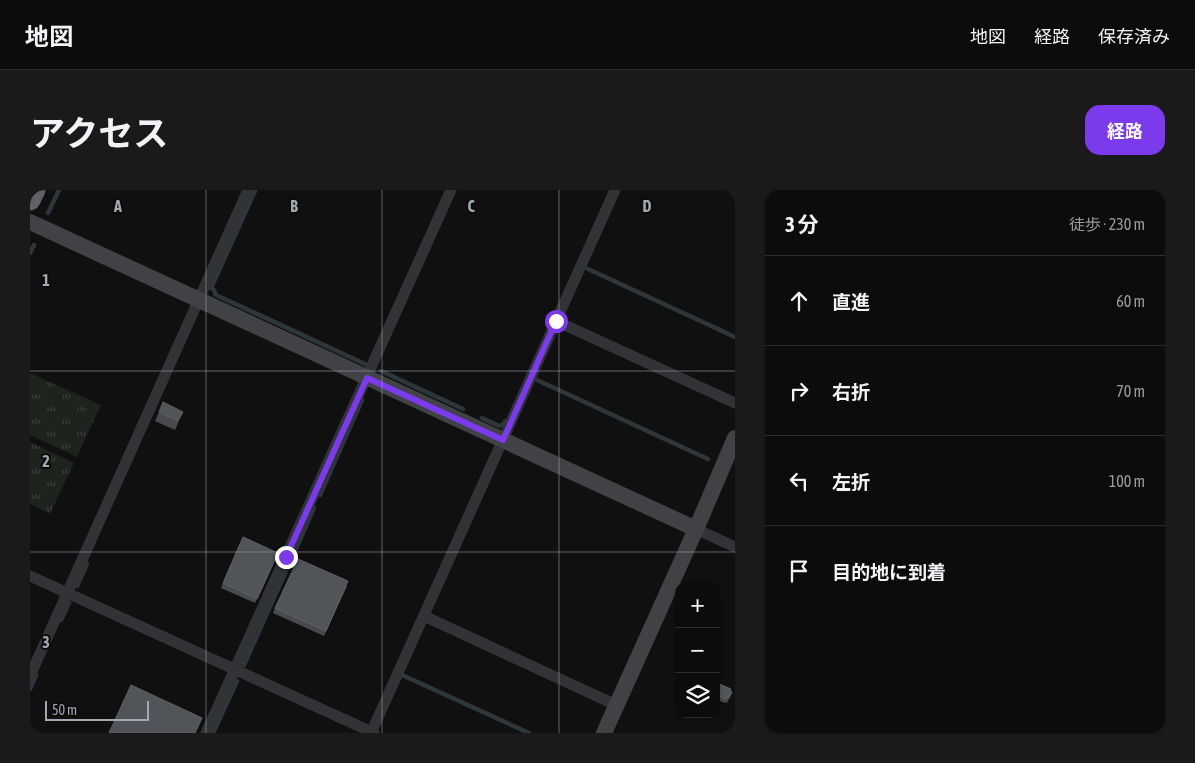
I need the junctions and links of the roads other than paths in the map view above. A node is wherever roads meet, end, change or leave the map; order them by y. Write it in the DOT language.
graph roads {
  1 [pos="35,190"];
  2 [pos="248,190"];
  3 [pos="451,190"];
  4 [pos="615,190"];
  5 [pos="30,200"];
  6 [pos="30,222"];
  7 [pos="199,300"];
  8 [pos="556,321"];
  9 [pos="367,378"];
  10 [pos="735,403"];
  11 [pos="735,438"];
  12 [pos="503,440"];
  13 [pos="696,529"];
  14 [pos="735,547"];
  15 [pos="30,576"];
  16 [pos="67,593"];
  17 [pos="424,616"];
  18 [pos="235,669"];
  19 [pos="30,676"];
  20 [pos="616,705"];
  21 [pos="206,733"];
  22 [pos="372,733"];
  23 [pos="604,733"];
  1 -- 5 [label="highway"];
  2 -- 7 [label="street"];
  3 -- 9 [label="street"];
  4 -- 8 [label="street"];
  6 -- 7 [label="street"];
  7 -- 9 [label="street"];
  7 -- 16 [label="street"];
  8 -- 10 [label="street"];
  8 -- 12 [label="street"];
  9 -- 12 [label="street"];
  9 -- 18 [label="street"];
  11 -- 13 [label="street"];
  12 -- 13 [label="street"];
  12 -- 17 [label="street"];
  13 -- 14 [label="street"];
  13 -- 20 [label="street"];
  15 -- 16 [label="street"];
  16 -- 18 [label="street"];
  16 -- 19 [label="street"];
  17 -- 20 [label="street"];
  17 -- 22 [label="street"];
  18 -- 21 [label="street"];
  18 -- 22 [label="street"];
  20 -- 23 [label="street"];
}
